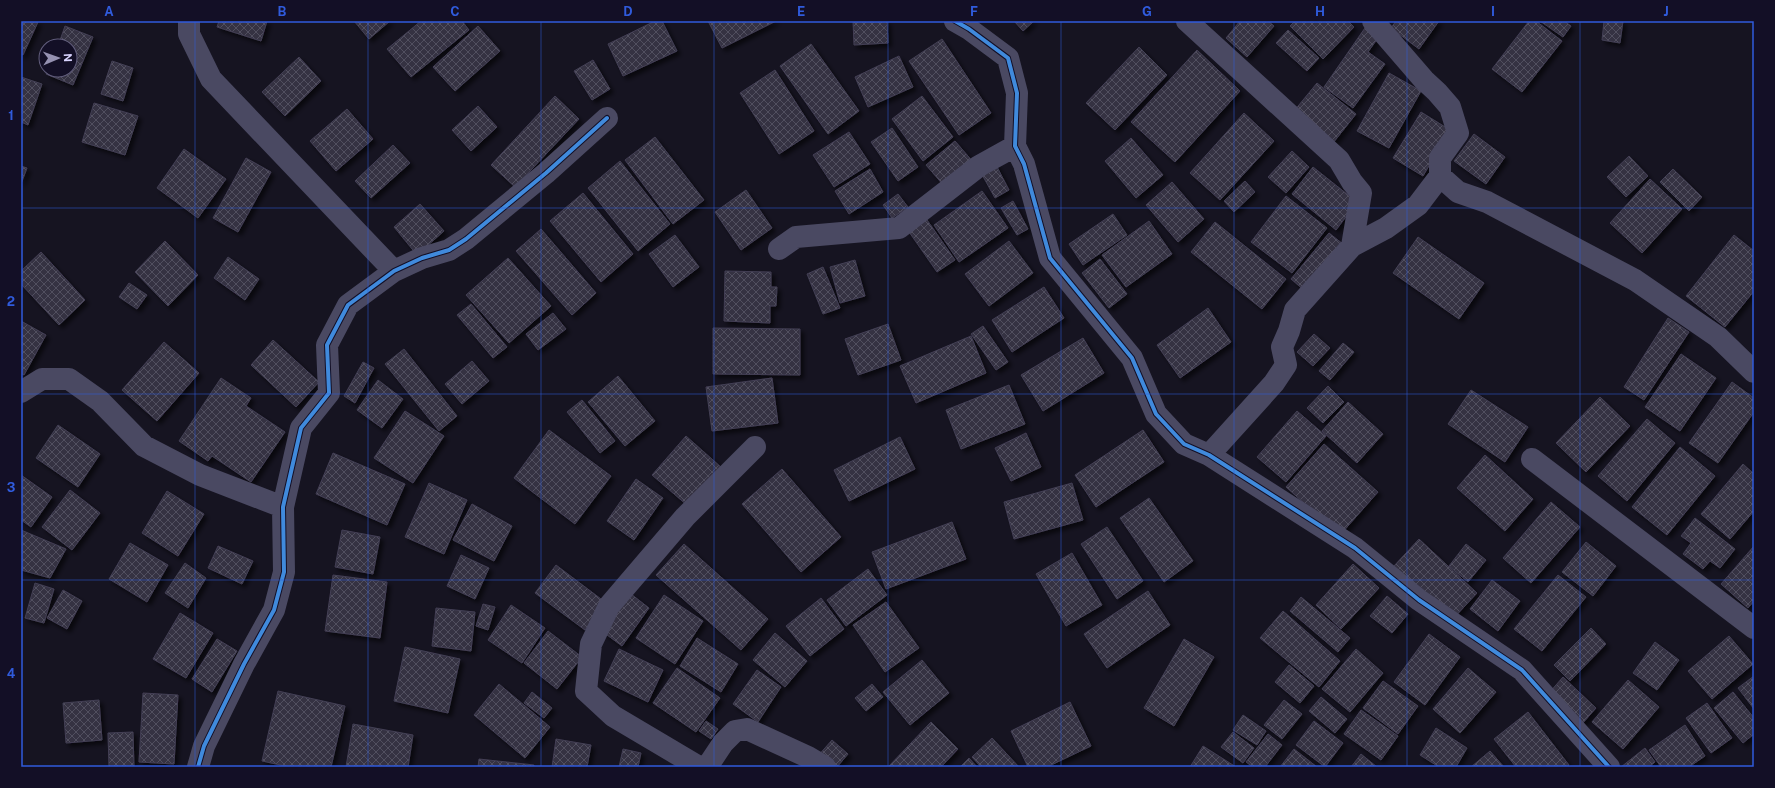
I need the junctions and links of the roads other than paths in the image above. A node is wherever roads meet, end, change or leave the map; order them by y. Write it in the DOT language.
graph roads {
  1 [pos="189,21"];
  2 [pos="955,21"];
  3 [pos="1187,21"];
  4 [pos="1373,21"];
  5 [pos="607,118"];
  6 [pos="1015,146"];
  7 [pos="1440,176"];
  8 [pos="1352,246"];
  9 [pos="779,249"];
  10 [pos="394,271"];
  11 [pos="1754,372"];
  12 [pos="21,392"];
  13 [pos="755,447"];
  14 [pos="1209,455"];
  15 [pos="1532,459"];
  16 [pos="283,508"];
  17 [pos="1752,624"];
  18 [pos="198,767"];
  19 [pos="699,767"];
  20 [pos="707,767"];
  21 [pos="825,767"];
  22 [pos="1609,767"];
  1 -- 10 [label="street"];
  2 -- 6 [label="street"];
  3 -- 8 [label="street"];
  4 -- 7 [label="street"];
  5 -- 10 [label="street"];
  6 -- 9 [label="street"];
  6 -- 14 [label="street"];
  7 -- 8 [label="street"];
  7 -- 11 [label="street"];
  8 -- 14 [label="street"];
  10 -- 16 [label="street"];
  12 -- 16 [label="street"];
  13 -- 19 [label="street"];
  14 -- 22 [label="street"];
  15 -- 17 [label="street"];
  16 -- 18 [label="street"];
  20 -- 21 [label="street"];
}
